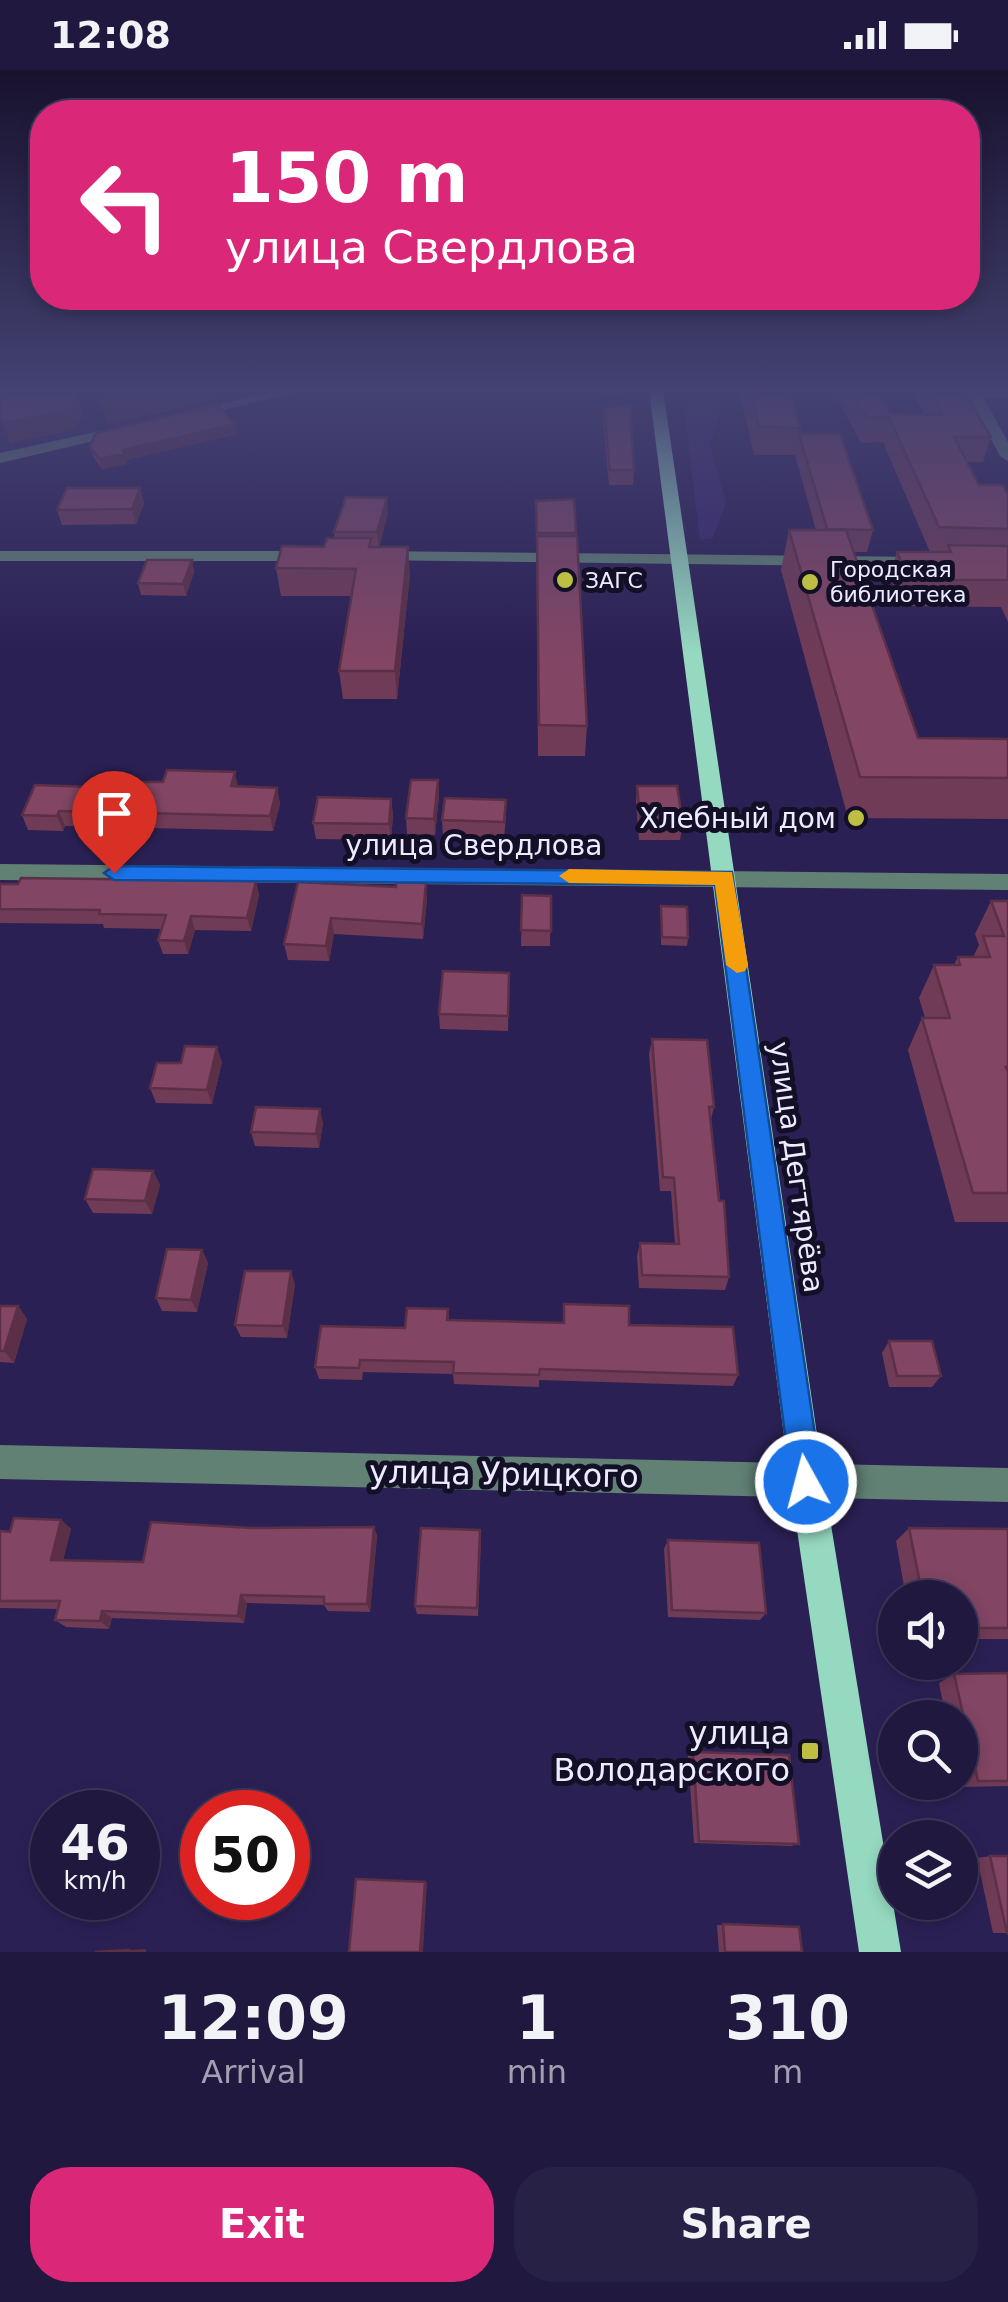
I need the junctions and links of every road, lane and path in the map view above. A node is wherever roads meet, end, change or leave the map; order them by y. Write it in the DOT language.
graph roads {
  1 [pos="669,478"];
  2 [pos="0,556"];
  3 [pos="330,556"];
  4 [pos="349,556"];
  5 [pos="680,558"];
  6 [pos="952,563"];
  7 [pos="0,872"];
  8 [pos="725,878"];
  9 [pos="1008,882"];
  10 [pos="0,1462"];
  11 [pos="806,1482"];
  12 [pos="1008,1485"];
  13 [pos="880,1952"];
  1 -- 5 [label="main road, улица Дегтярёва"];
  2 -- 3 [label="street"];
  4 -- 5 [label="street"];
  5 -- 6 [label="street"];
  5 -- 8 [label="main road, улица Дегтярёва"];
  7 -- 8 [label="street, улица Свердлова"];
  8 -- 9 [label="street, улица Свердлова"];
  8 -- 11 [label="main road, улица Дегтярёва"];
  10 -- 11 [label="street, улица Урицкого"];
  11 -- 12 [label="street, улица Урицкого"];
  11 -- 13 [label="main road, улица Дегтярёва"];
}
